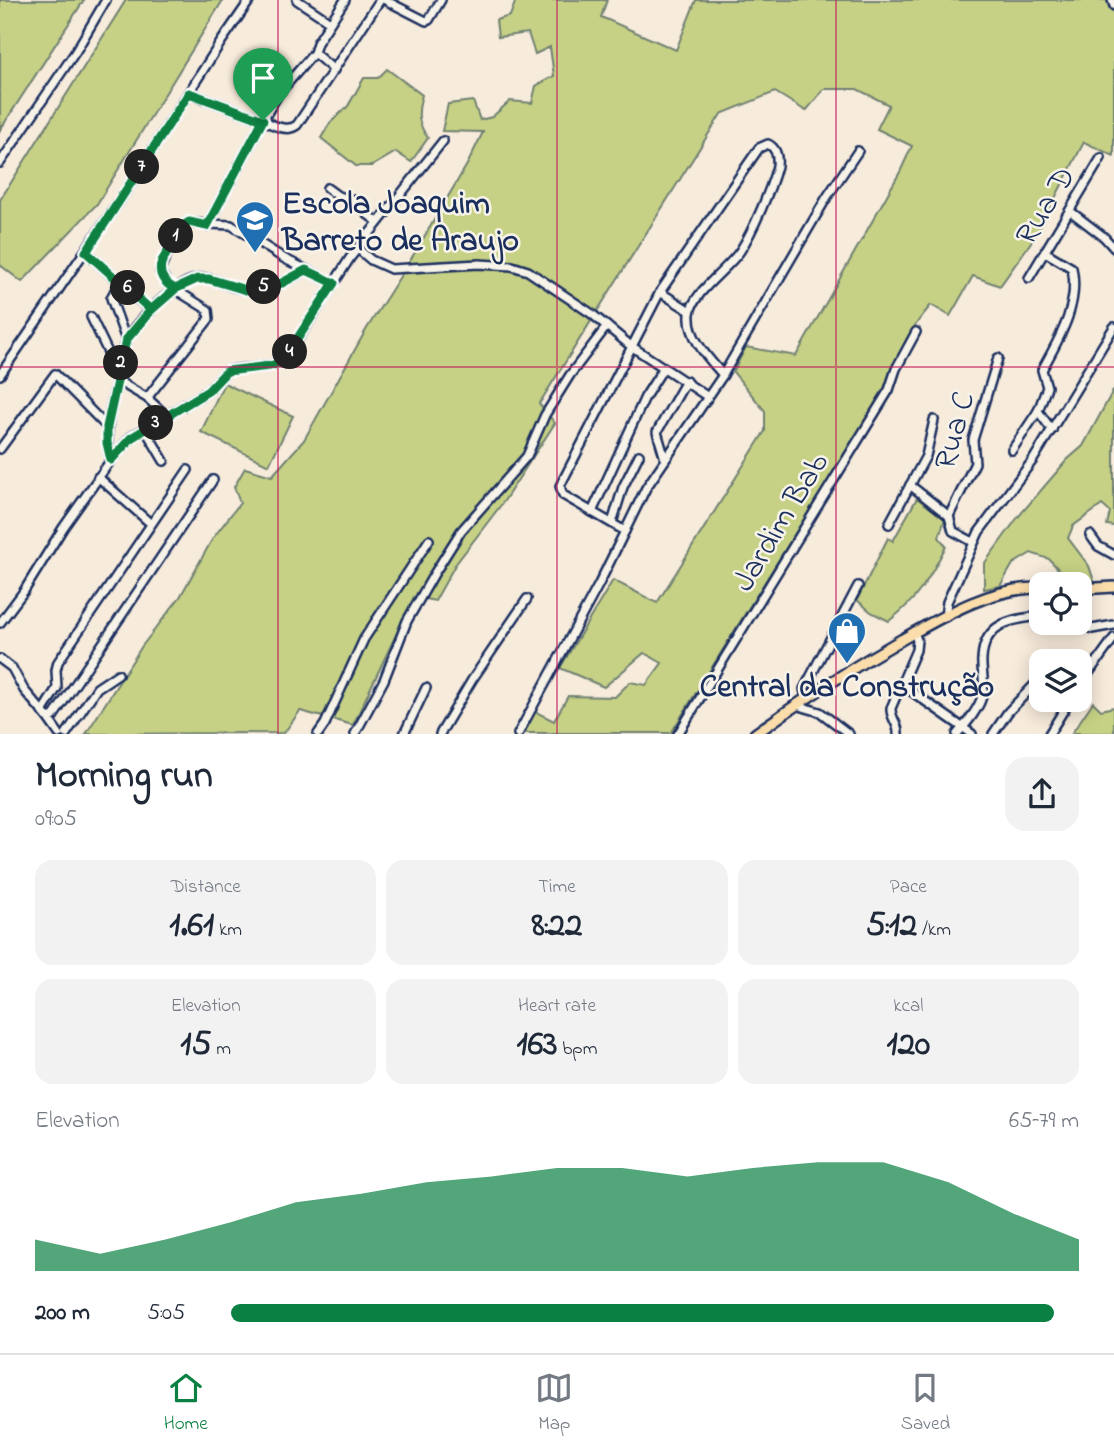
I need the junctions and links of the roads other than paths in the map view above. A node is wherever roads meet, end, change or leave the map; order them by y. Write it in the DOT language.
graph roads {
  1 [pos="106,0"];
  2 [pos="250,0"];
  3 [pos="297,0"];
  4 [pos="345,0"];
  5 [pos="383,0"];
  6 [pos="441,0"];
  7 [pos="1112,0"];
  8 [pos="309,3"];
  9 [pos="1114,6"];
  10 [pos="330,22"];
  11 [pos="314,53"];
  12 [pos="334,70"];
  13 [pos="189,93"];
  14 [pos="263,120"];
  15 [pos="443,141"];
  16 [pos="858,151"];
  17 [pos="1101,158"];
  18 [pos="0,163"];
  19 [pos="327,188"];
  20 [pos="1070,211"];
  21 [pos="378,222"];
  22 [pos="207,226"];
  23 [pos="1113,244"];
  24 [pos="358,248"];
  25 [pos="86,252"];
  26 [pos="1045,252"];
  27 [pos="306,270"];
  28 [pos="1029,278"];
  29 [pos="120,281"];
  30 [pos="334,283"];
  31 [pos="175,289"];
  32 [pos="660,292"];
  33 [pos="151,310"];
  34 [pos="690,312"];
  35 [pos="92,317"];
  36 [pos="607,326"];
  37 [pos="1114,327"];
  38 [pos="916,332"];
  39 [pos="126,340"];
  40 [pos="631,346"];
  41 [pos="998,358"];
  42 [pos="664,367"];
  43 [pos="0,375"];
  44 [pos="723,375"];
  45 [pos="118,377"];
  46 [pos="686,381"];
  47 [pos="708,397"];
  48 [pos="147,398"];
  49 [pos="1038,411"];
  50 [pos="168,417"];
  51 [pos="934,420"];
  52 [pos="107,427"];
  53 [pos="145,429"];
  54 [pos="1052,430"];
  55 [pos="0,449"];
  56 [pos="1013,450"];
  57 [pos="639,455"];
  58 [pos="665,459"];
  59 [pos="111,460"];
  60 [pos="164,461"];
  61 [pos="188,470"];
  62 [pos="98,477"];
  63 [pos="213,480"];
  64 [pos="910,485"];
  65 [pos="592,512"];
  66 [pos="950,516"];
  67 [pos="150,523"];
  68 [pos="612,523"];
  69 [pos="889,524"];
  70 [pos="625,531"];
  71 [pos="1090,535"];
  72 [pos="429,540"];
  73 [pos="973,542"];
  74 [pos="1114,555"];
  75 [pos="858,586"];
  76 [pos="1114,587"];
  77 [pos="1092,588"];
  78 [pos="1029,590"];
  79 [pos="527,599"];
  80 [pos="945,617"];
  81 [pos="1029,619"];
  82 [pos="0,623"];
  83 [pos="1114,625"];
  84 [pos="1092,629"];
  85 [pos="914,633"];
  86 [pos="1114,638"];
  87 [pos="0,659"];
  88 [pos="1092,668"];
  89 [pos="118,674"];
  90 [pos="901,684"];
  91 [pos="426,688"];
  92 [pos="1029,690"];
  93 [pos="809,696"];
  94 [pos="796,705"];
  95 [pos="816,710"];
  96 [pos="1062,712"];
  97 [pos="44,714"];
  98 [pos="963,727"];
  99 [pos="59,733"];
  100 [pos="66,733"];
  101 [pos="318,733"];
  102 [pos="355,733"];
  103 [pos="404,733"];
  104 [pos="440,733"];
  105 [pos="518,733"];
  106 [pos="678,733"];
  107 [pos="755,733"];
  108 [pos="849,733"];
  109 [pos="898,733"];
  110 [pos="957,733"];
  111 [pos="972,733"];
  112 [pos="993,733"];
  113 [pos="1049,733"];
  1 -- 18 [label="street"];
  2 -- 13 [label="street"];
  3 -- 8 [label="street"];
  4 -- 10 [label="street"];
  5 -- 6 [label="street"];
  5 -- 12 [label="street"];
  7 -- 9 [label="street"];
  8 -- 10 [label="street"];
  10 -- 11 [label="street"];
  11 -- 12 [label="street"];
  11 -- 14 [label="street"];
  12 -- 14 [label="street"];
  13 -- 14 [label="street"];
  13 -- 25 [label="street"];
  14 -- 22 [label="street"];
  15 -- 21 [label="street"];
  16 -- 44 [label="street"];
  17 -- 20 [label="street, Rua D"];
  19 -- 21 [label="street"];
  20 -- 23 [label="street"];
  20 -- 26 [label="street, Rua D"];
  21 -- 24 [label="street"];
  22 -- 27 [label="street"];
  22 -- 31 [label="street"];
  24 -- 30 [label="street"];
  24 -- 36 [label="street"];
  25 -- 29 [label="street"];
  25 -- 43 [label="street"];
  26 -- 28 [label="street, Rua D"];
  26 -- 49 [label="street"];
  27 -- 30 [label="street"];
  27 -- 31 [label="street"];
  29 -- 33 [label="street"];
  29 -- 39 [label="street"];
  30 -- 50 [label="street"];
  31 -- 33 [label="street"];
  31 -- 48 [label="street"];
  32 -- 34 [label="street"];
  32 -- 34 [label="street"];
  32 -- 40 [label="street"];
  33 -- 39 [label="street"];
  34 -- 44 [label="street"];
  35 -- 45 [label="street"];
  36 -- 40 [label="street"];
  36 -- 102 [label="street"];
  37 -- 54 [label="street"];
  38 -- 106 [label="street, Jardim Bab"];
  39 -- 45 [label="street"];
  40 -- 42 [label="street"];
  40 -- 65 [label="street"];
  41 -- 66 [label="street, Rua C"];
  42 -- 46 [label="street"];
  42 -- 65 [label="street"];
  44 -- 47 [label="street"];
  45 -- 48 [label="street"];
  45 -- 52 [label="street"];
  46 -- 47 [label="street"];
  46 -- 58 [label="street"];
  47 -- 58 [label="street"];
  48 -- 50 [label="street"];
  49 -- 54 [label="street"];
  49 -- 56 [label="street"];
  50 -- 53 [label="street"];
  51 -- 64 [label="street, Rua C"];
  52 -- 55 [label="street"];
  52 -- 59 [label="street"];
  53 -- 59 [label="street"];
  53 -- 60 [label="street"];
  54 -- 73 [label="street"];
  57 -- 68 [label="street"];
  58 -- 70 [label="street"];
  59 -- 62 [label="street"];
  61 -- 67 [label="street"];
  62 -- 67 [label="street"];
  62 -- 82 [label="street"];
  63 -- 97 [label="street"];
  64 -- 66 [label="street"];
  64 -- 69 [label="street, Rua C"];
  65 -- 68 [label="street"];
  66 -- 73 [label="street, Rua C"];
  67 -- 97 [label="street"];
  68 -- 70 [label="street"];
  70 -- 105 [label="street"];
  71 -- 74 [label="street"];
  72 -- 101 [label="street"];
  73 -- 80 [label="street"];
  75 -- 93 [label="street"];
  76 -- 77 [label="main road"];
  78 -- 80 [label="main road"];
  79 -- 104 [label="street"];
  80 -- 85 [label="main road"];
  81 -- 98 [label="street"];
  83 -- 84 [label="street"];
  85 -- 90 [label="street"];
  85 -- 93 [label="main road"];
  86 -- 88 [label="street"];
  87 -- 97 [label="street"];
  89 -- 100 [label="street"];
  90 -- 98 [label="street"];
  90 -- 109 [label="street"];
  91 -- 103 [label="street"];
  92 -- 112 [label="street"];
  93 -- 94 [label="main road"];
  93 -- 95 [label="street"];
  94 -- 95 [label="street"];
  94 -- 107 [label="main road"];
  95 -- 108 [label="street"];
  96 -- 113 [label="street"];
  97 -- 99 [label="street"];
  98 -- 110 [label="street"];
  98 -- 111 [label="street"];
}
